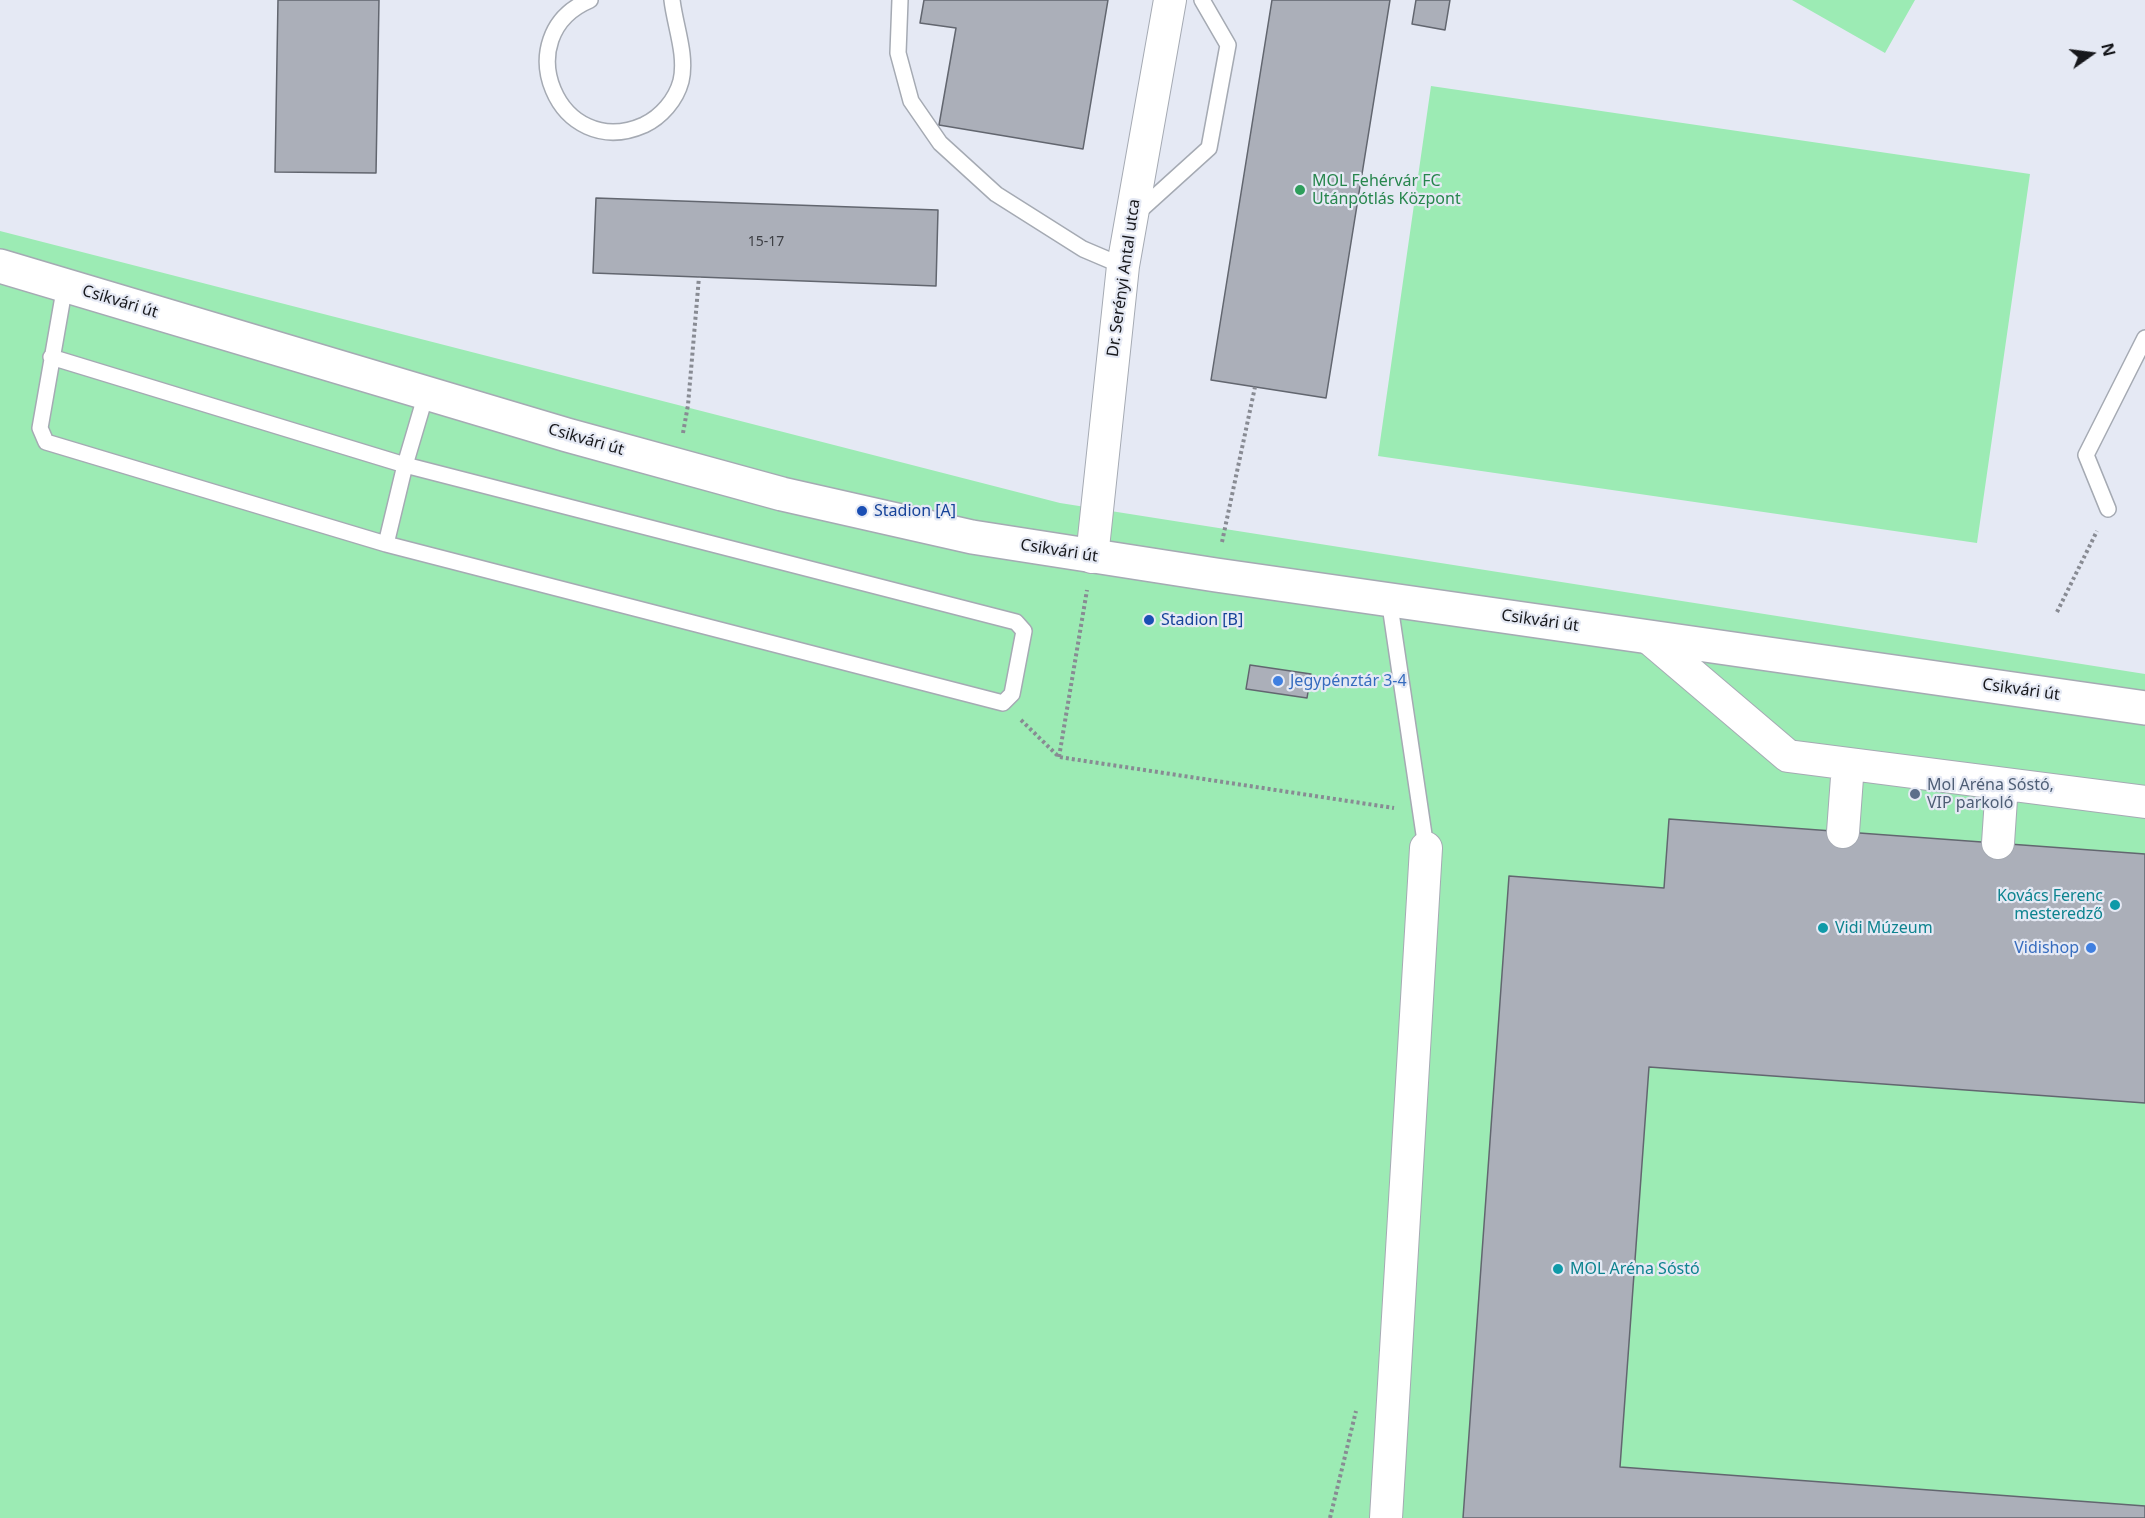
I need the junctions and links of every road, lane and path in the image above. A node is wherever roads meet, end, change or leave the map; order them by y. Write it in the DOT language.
graph roads {
  1 [pos="590,0"];
  2 [pos="672,0"];
  3 [pos="900,0"];
  4 [pos="1170,0"];
  5 [pos="1202,0"];
  6 [pos="1131,218"];
  7 [pos="0,266"];
  8 [pos="1123,266"];
  9 [pos="699,277"];
  10 [pos="65,285"];
  11 [pos="2145,338"];
  12 [pos="51,357"];
  13 [pos="1255,387"];
  14 [pos="426,394"];
  15 [pos="405,465"];
  16 [pos="678,466"];
  17 [pos="2108,509"];
  18 [pos="386,544"];
  19 [pos="1092,557"];
  20 [pos="1216,575"];
  21 [pos="1389,599"];
  22 [pos="2057,612"];
  23 [pos="1648,637"];
  24 [pos="1003,703"];
  25 [pos="2145,708"];
  26 [pos="1059,757"];
  27 [pos="1848,764"];
  28 [pos="2002,784"];
  29 [pos="2145,802"];
  30 [pos="1421,812"];
  31 [pos="1843,832"];
  32 [pos="1998,843"];
  33 [pos="1426,848"];
  34 [pos="1357,1407"];
  35 [pos="1330,1518"];
  36 [pos="1386,1518"];
  1 -- 2 [label="lane"];
  3 -- 8 [label="lane"];
  4 -- 6 [label="street, Dr. Serényi Antal utca"];
  5 -- 6 [label="lane"];
  6 -- 8 [label="street, Dr. Serényi Antal utca"];
  7 -- 10 [label="street, Csikvári út"];
  8 -- 19 [label="street, Dr. Serényi Antal utca"];
  9 -- 16 [label="path"];
  10 -- 12 [label="lane"];
  10 -- 14 [label="street, Csikvári út"];
  11 -- 17 [label="lane"];
  12 -- 15 [label="lane"];
  12 -- 18 [label="lane"];
  13 -- 20 [label="path"];
  14 -- 15 [label="lane"];
  14 -- 16 [label="street, Csikvári út"];
  15 -- 18 [label="lane"];
  15 -- 24 [label="lane"];
  16 -- 19 [label="street, Csikvári út"];
  17 -- 22 [label="path"];
  18 -- 24 [label="lane"];
  19 -- 20 [label="street, Csikvári út"];
  19 -- 26 [label="path"];
  20 -- 21 [label="street, Csikvári út"];
  21 -- 23 [label="street, Csikvári út"];
  21 -- 30 [label="lane"];
  23 -- 25 [label="street, Csikvári út"];
  23 -- 27 [label="street"];
  24 -- 26 [label="path"];
  26 -- 30 [label="path"];
  27 -- 28 [label="street"];
  27 -- 31 [label="street"];
  28 -- 29 [label="street"];
  28 -- 32 [label="street"];
  30 -- 33 [label="lane"];
  33 -- 36 [label="street"];
  34 -- 35 [label="path"];
}
